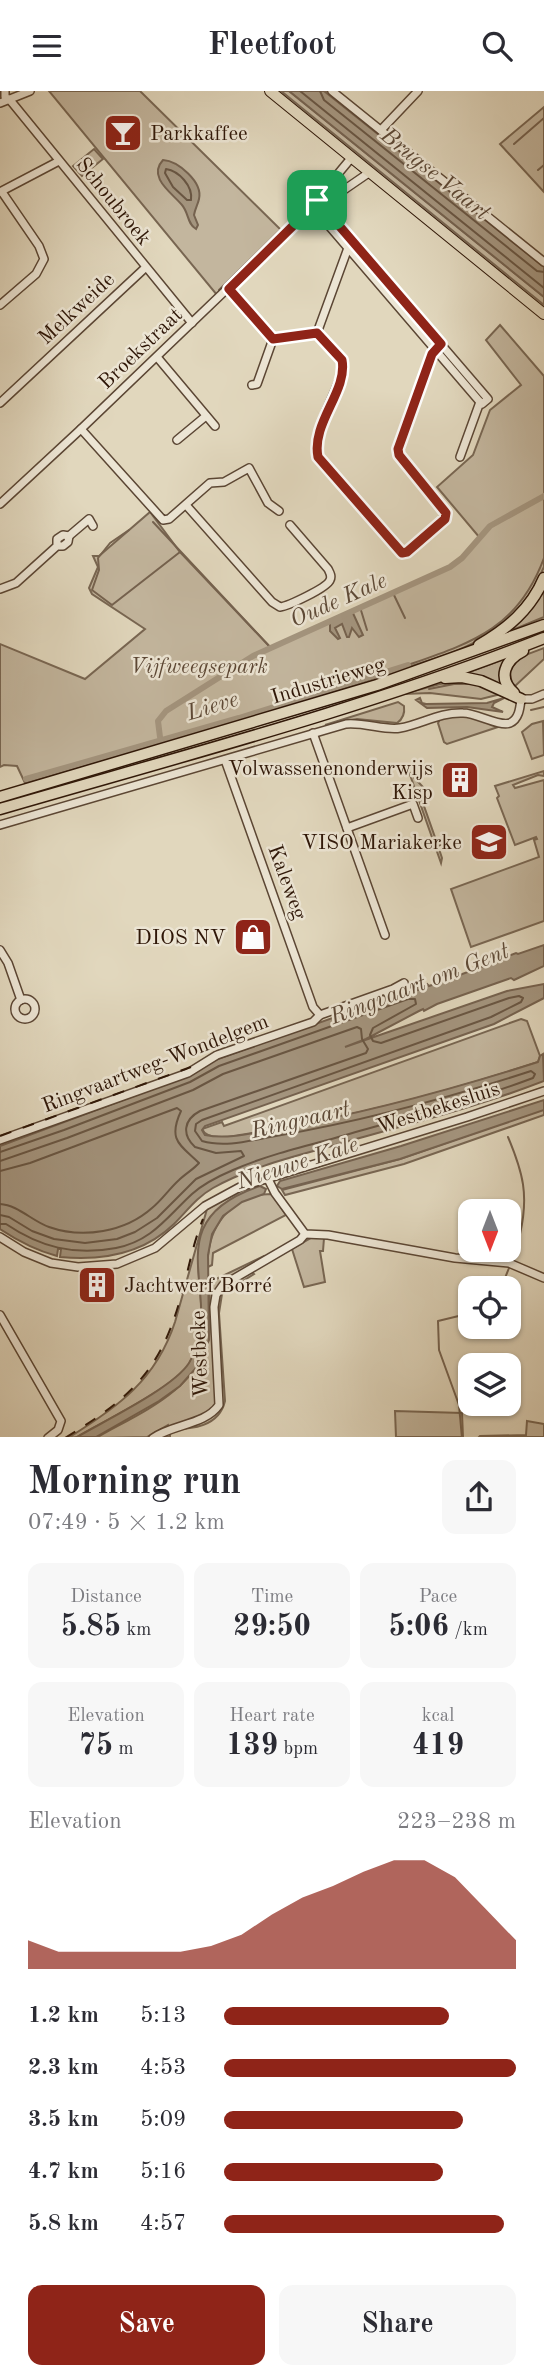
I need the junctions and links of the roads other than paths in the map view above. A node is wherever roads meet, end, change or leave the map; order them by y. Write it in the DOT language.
graph roads {
  1 [pos="5,91"];
  2 [pos="17,91"];
  3 [pos="30,91"];
  4 [pos="270,91"];
  5 [pos="332,91"];
  6 [pos="418,91"];
  7 [pos="10,100"];
  8 [pos="0,103"];
  9 [pos="381,130"];
  10 [pos="352,157"];
  11 [pos="59,161"];
  12 [pos="370,172"];
  13 [pos="1,192"];
  14 [pos="317,205"];
  15 [pos="355,242"];
  16 [pos="348,248"];
  17 [pos="544,262"];
  18 [pos="145,268"];
  19 [pos="229,289"];
  20 [pos="0,305"];
  21 [pos="544,314"];
  22 [pos="192,323"];
  23 [pos="317,333"];
  24 [pos="273,339"];
  25 [pos="438,346"];
  26 [pos="157,357"];
  27 [pos="256,385"];
  28 [pos="0,404"];
  29 [pos="206,416"];
  30 [pos="215,426"];
  31 [pos="81,429"];
  32 [pos="177,440"];
  33 [pos="460,457"];
  34 [pos="0,504"];
  35 [pos="186,505"];
  36 [pos="279,511"];
  37 [pos="290,525"];
  38 [pos="93,526"];
  39 [pos="544,578"];
  40 [pos="0,589"];
  41 [pos="544,625"];
  42 [pos="543,638"];
  43 [pos="459,657"];
  44 [pos="435,678"];
  45 [pos="544,694"];
  46 [pos="521,699"];
  47 [pos="313,733"];
  48 [pos="225,760"];
  49 [pos="410,796"];
  50 [pos="0,797"];
  51 [pos="413,804"];
  52 [pos="0,809"];
  53 [pos="418,818"];
  54 [pos="0,825"];
  55 [pos="347,828"];
  56 [pos="385,935"];
  57 [pos="0,950"];
  58 [pos="404,983"];
  59 [pos="21,1000"];
  60 [pos="320,1015"];
  61 [pos="544,1091"];
  62 [pos="0,1140"];
  63 [pos="268,1179"];
  64 [pos="305,1234"];
  65 [pos="0,1237"];
  66 [pos="544,1278"];
  67 [pos="0,1315"];
  68 [pos="48,1437"];
  69 [pos="153,1437"];
  1 -- 7 [label="street, Schoubroek"];
  2 -- 7 [label="street"];
  3 -- 7 [label="street"];
  4 -- 10 [label="main road"];
  5 -- 9 [label="street"];
  6 -- 9 [label="street"];
  7 -- 8 [label="street"];
  7 -- 11 [label="street, Schoubroek"];
  9 -- 17 [label="street"];
  10 -- 12 [label="main road"];
  10 -- 14 [label="street, Broekstraat"];
  11 -- 13 [label="street"];
  11 -- 18 [label="street, Schoubroek"];
  12 -- 14 [label="street, Broekstraat"];
  12 -- 21 [label="main road"];
  13 -- 20 [label="street"];
  14 -- 15 [label="street"];
  14 -- 16 [label="street"];
  14 -- 19 [label="street, Broekstraat"];
  15 -- 16 [label="street"];
  15 -- 25 [label="street"];
  16 -- 23 [label="street"];
  16 -- 25 [label="street"];
  18 -- 22 [label="street, Schoubroek"];
  18 -- 28 [label="street, Melkweide"];
  19 -- 22 [label="street, Broekstraat"];
  19 -- 24 [label="street"];
  22 -- 26 [label="street, Broekstraat"];
  23 -- 24 [label="street"];
  23 -- 25 [label="street"];
  24 -- 27 [label="street"];
  25 -- 33 [label="street"];
  26 -- 29 [label="street"];
  26 -- 31 [label="street, Broekstraat"];
  29 -- 30 [label="street"];
  29 -- 32 [label="street"];
  31 -- 34 [label="street, Broekstraat"];
  31 -- 35 [label="street"];
  35 -- 36 [label="street"];
  35 -- 37 [label="street"];
  38 -- 40 [label="street"];
  39 -- 43 [label="highway"];
  41 -- 43 [label="highway, Industrieweg"];
  42 -- 44 [label="highway, Industrieweg"];
  42 -- 46 [label="highway"];
  43 -- 50 [label="highway, Industrieweg"];
  44 -- 46 [label="highway"];
  44 -- 52 [label="highway, Industrieweg"];
  45 -- 46 [label="street"];
  46 -- 47 [label="street"];
  47 -- 48 [label="street"];
  47 -- 55 [label="street"];
  48 -- 54 [label="street"];
  48 -- 60 [label="street, Kaleweg"];
  49 -- 51 [label="street"];
  51 -- 53 [label="street"];
  51 -- 55 [label="street"];
  55 -- 56 [label="street"];
  57 -- 59 [label="street"];
  58 -- 60 [label="street, Ringvaartweg-Wondelgem"];
  60 -- 62 [label="street, Ringvaartweg-Wondelgem"];
  61 -- 63 [label="street, Westbekesluis"];
  63 -- 64 [label="street"];
  63 -- 65 [label="street, Westbekesluis"];
  64 -- 66 [label="street"];
  64 -- 69 [label="street, Westbeke"];
  67 -- 68 [label="street"];
}
